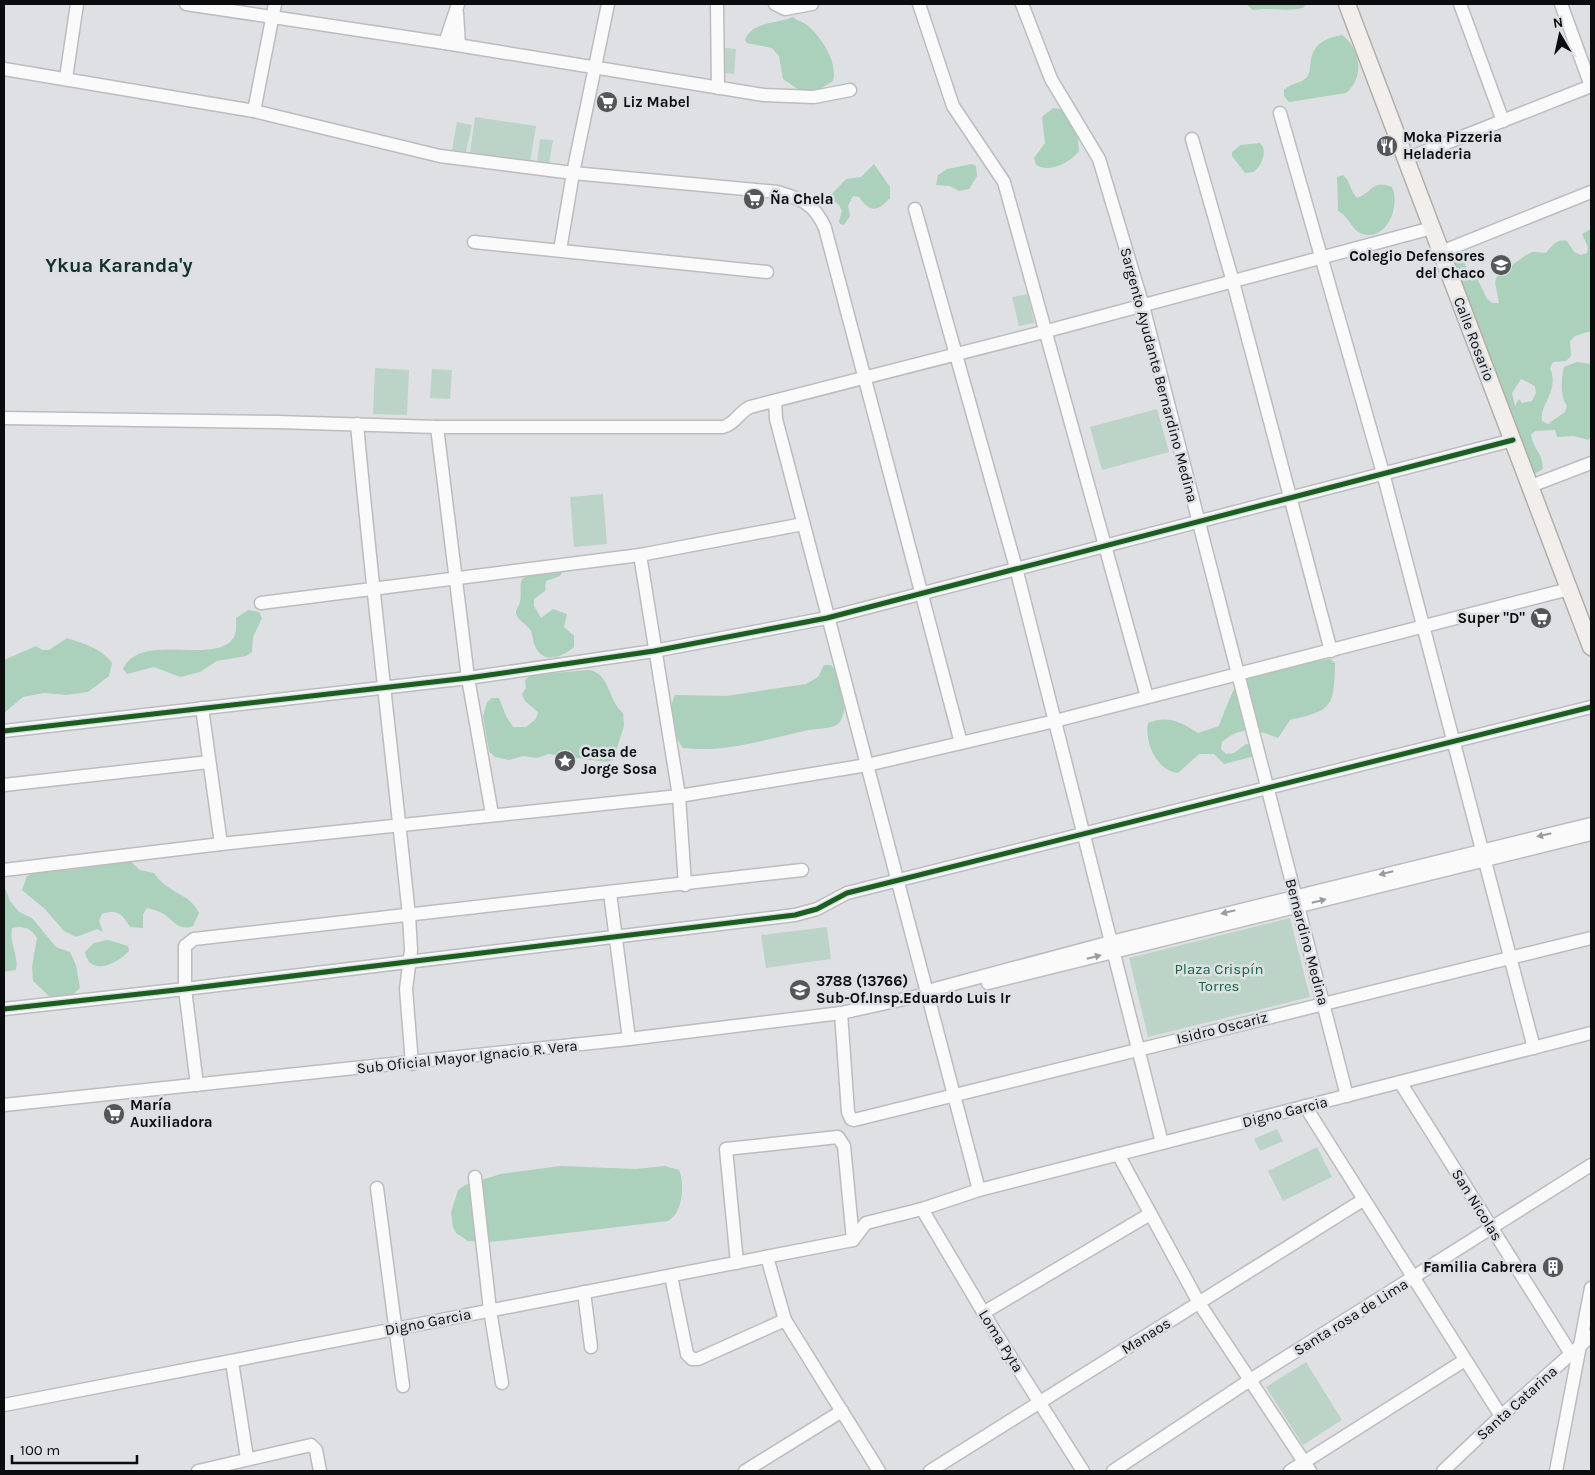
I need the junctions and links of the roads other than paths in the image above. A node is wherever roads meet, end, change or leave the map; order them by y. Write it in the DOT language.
graph roads {
  1 [pos="77,4"];
  2 [pos="186,4"];
  3 [pos="274,4"];
  4 [pos="608,4"];
  5 [pos="718,4"];
  6 [pos="775,4"];
  7 [pos="812,4"];
  8 [pos="919,4"];
  9 [pos="1022,4"];
  10 [pos="1347,4"];
  11 [pos="1460,4"];
  12 [pos="1561,4"];
  13 [pos="457,7"];
  14 [pos="272,18"];
  15 [pos="445,43"];
  16 [pos="459,45"];
  17 [pos="595,68"];
  18 [pos="4,69"];
  19 [pos="66,78"];
  20 [pos="1591,86"];
  21 [pos="718,88"];
  22 [pos="850,90"];
  23 [pos="254,111"];
  24 [pos="1280,113"];
  25 [pos="1503,121"];
  26 [pos="1192,140"];
  27 [pos="1406,159"];
  28 [pos="573,174"];
  29 [pos="1591,192"];
  30 [pos="915,209"];
  31 [pos="1432,228"];
  32 [pos="474,242"];
  33 [pos="560,250"];
  34 [pos="1441,252"];
  35 [pos="1323,258"];
  36 [pos="766,272"];
  37 [pos="1233,282"];
  38 [pos="1143,306"];
  39 [pos="1047,331"];
  40 [pos="956,354"];
  41 [pos="866,376"];
  42 [pos="775,401"];
  43 [pos="4,418"];
  44 [pos="357,424"];
  45 [pos="437,427"];
  46 [pos="1513,440"];
  47 [pos="1591,463"];
  48 [pos="1383,473"];
  49 [pos="1531,486"];
  50 [pos="1289,497"];
  51 [pos="1199,520"];
  52 [pos="803,524"];
  53 [pos="1105,545"];
  54 [pos="640,555"];
  55 [pos="1016,568"];
  56 [pos="455,578"];
  57 [pos="372,588"];
  58 [pos="1569,589"];
  59 [pos="922,592"];
  60 [pos="261,602"];
  61 [pos="827,618"];
  62 [pos="1424,628"];
  63 [pos="1591,647"];
  64 [pos="1331,651"];
  65 [pos="654,652"];
  66 [pos="1239,674"];
  67 [pos="468,678"];
  68 [pos="385,688"];
  69 [pos="1147,697"];
  70 [pos="1591,707"];
  71 [pos="202,708"];
  72 [pos="1055,721"];
  73 [pos="4,731"];
  74 [pos="1453,742"];
  75 [pos="961,743"];
  76 [pos="210,762"];
  77 [pos="867,765"];
  78 [pos="4,785"];
  79 [pos="1269,788"];
  80 [pos="679,796"];
  81 [pos="492,814"];
  82 [pos="1591,824"];
  83 [pos="399,826"];
  84 [pos="1591,834"];
  85 [pos="1084,835"];
  86 [pos="221,844"];
  87 [pos="1483,855"];
  88 [pos="4,870"];
  89 [pos="802,870"];
  90 [pos="897,882"];
  91 [pos="685,885"];
  92 [pos="610,893"];
  93 [pos="1296,901"];
  94 [pos="408,916"];
  95 [pos="616,938"];
  96 [pos="1591,938"];
  97 [pos="1112,947"];
  98 [pos="1510,956"];
  99 [pos="410,962"];
  100 [pos="185,989"];
  101 [pos="927,994"];
  102 [pos="1322,1003"];
  103 [pos="4,1009"];
  104 [pos="842,1013"];
  105 [pos="1591,1033"];
  106 [pos="629,1039"];
  107 [pos="1534,1048"];
  108 [pos="1138,1049"];
  109 [pos="412,1064"];
  110 [pos="1400,1082"];
  111 [pos="197,1085"];
  112 [pos="954,1095"];
  113 [pos="1347,1096"];
  114 [pos="4,1105"];
  115 [pos="1305,1106"];
  116 [pos="1162,1143"];
  117 [pos="1118,1154"];
  118 [pos="1591,1165"];
  119 [pos="475,1177"];
  120 [pos="377,1188"];
  121 [pos="979,1190"];
  122 [pos="1363,1200"];
  123 [pos="922,1209"];
  124 [pos="1150,1214"];
  125 [pos="1492,1228"];
  126 [pos="853,1240"];
  127 [pos="767,1258"];
  128 [pos="737,1263"];
  129 [pos="671,1276"];
  130 [pos="1413,1278"];
  131 [pos="1591,1288"];
  132 [pos="584,1292"];
  133 [pos="1199,1303"];
  134 [pos="490,1310"];
  135 [pos="983,1312"];
  136 [pos="785,1320"];
  137 [pos="396,1328"];
  138 [pos="1591,1336"];
  139 [pos="591,1347"];
  140 [pos="1575,1350"];
  141 [pos="1465,1360"];
  142 [pos="232,1362"];
  143 [pos="1250,1380"];
  144 [pos="502,1384"];
  145 [pos="403,1386"];
  146 [pos="1040,1403"];
  147 [pos="4,1405"];
  148 [pos="842,1411"];
  149 [pos="1501,1416"];
  150 [pos="247,1458"];
  151 [pos="1307,1467"];
  152 [pos="198,1471"];
  153 [pos="320,1471"];
  154 [pos="745,1471"];
  155 [pos="879,1471"];
  156 [pos="930,1471"];
  157 [pos="1083,1471"];
  158 [pos="1113,1471"];
  159 [pos="1290,1471"];
  160 [pos="1443,1471"];
  161 [pos="1556,1471"];
  1 -- 19 [label="street"];
  2 -- 14 [label="street"];
  3 -- 14 [label="street"];
  4 -- 17 [label="street"];
  5 -- 21 [label="street"];
  6 -- 7 [label="street"];
  8 -- 39 [label="street"];
  9 -- 38 [label="street, Sargento Ayudante Bernardino Medina"];
  10 -- 27 [label="main road, Calle Rosario"];
  11 -- 25 [label="street"];
  12 -- 20 [label="street"];
  13 -- 15 [label="street"];
  13 -- 16 [label="street"];
  14 -- 15 [label="street"];
  14 -- 23 [label="street"];
  15 -- 16 [label="street"];
  16 -- 17 [label="street"];
  17 -- 21 [label="street"];
  17 -- 28 [label="street"];
  18 -- 19 [label="street"];
  19 -- 23 [label="street"];
  20 -- 25 [label="street"];
  21 -- 22 [label="street"];
  23 -- 28 [label="street"];
  24 -- 35 [label="street"];
  25 -- 27 [label="street"];
  26 -- 37 [label="street"];
  27 -- 31 [label="main road, Calle Rosario"];
  28 -- 33 [label="street"];
  28 -- 41 [label="street"];
  29 -- 34 [label="street"];
  30 -- 40 [label="street"];
  31 -- 34 [label="main road, Calle Rosario"];
  31 -- 35 [label="street"];
  32 -- 33 [label="street"];
  33 -- 36 [label="street"];
  34 -- 46 [label="main road, Calle Rosario"];
  35 -- 37 [label="street"];
  35 -- 48 [label="street"];
  37 -- 38 [label="street"];
  37 -- 50 [label="street"];
  38 -- 39 [label="street"];
  38 -- 51 [label="street, Sargento Ayudante Bernardino Medina"];
  39 -- 40 [label="street"];
  39 -- 53 [label="street"];
  40 -- 41 [label="street"];
  40 -- 55 [label="street"];
  41 -- 42 [label="street"];
  41 -- 59 [label="street"];
  42 -- 45 [label="street"];
  42 -- 52 [label="street"];
  43 -- 44 [label="street"];
  44 -- 45 [label="street"];
  44 -- 57 [label="street"];
  45 -- 56 [label="street"];
  46 -- 48 [label="street"];
  46 -- 49 [label="main road, Calle Rosario"];
  47 -- 49 [label="street"];
  48 -- 50 [label="street"];
  48 -- 62 [label="street"];
  49 -- 58 [label="main road, Calle Rosario"];
  50 -- 51 [label="street"];
  50 -- 64 [label="street"];
  51 -- 53 [label="street"];
  51 -- 66 [label="street, Sargento Ayudante Bernardino Medina"];
  52 -- 54 [label="street"];
  52 -- 61 [label="street"];
  53 -- 55 [label="street"];
  53 -- 69 [label="street"];
  54 -- 56 [label="street"];
  54 -- 65 [label="street"];
  55 -- 59 [label="street"];
  55 -- 72 [label="street"];
  56 -- 57 [label="street"];
  56 -- 67 [label="street"];
  57 -- 60 [label="street"];
  57 -- 68 [label="street"];
  58 -- 62 [label="street"];
  58 -- 63 [label="main road, Calle Rosario"];
  59 -- 61 [label="street"];
  59 -- 75 [label="street"];
  61 -- 65 [label="street"];
  61 -- 77 [label="street"];
  62 -- 64 [label="street"];
  62 -- 74 [label="street"];
  64 -- 66 [label="street"];
  65 -- 67 [label="street"];
  65 -- 80 [label="street"];
  66 -- 69 [label="street"];
  66 -- 79 [label="street, Sargento Ayudante Bernardino Medina"];
  67 -- 68 [label="street"];
  67 -- 81 [label="street"];
  68 -- 71 [label="street"];
  68 -- 83 [label="street"];
  69 -- 72 [label="street"];
  70 -- 74 [label="street"];
  71 -- 73 [label="street"];
  71 -- 76 [label="street"];
  72 -- 75 [label="street"];
  72 -- 85 [label="street"];
  74 -- 79 [label="street"];
  74 -- 87 [label="street"];
  75 -- 77 [label="street"];
  76 -- 78 [label="street"];
  76 -- 86 [label="street"];
  77 -- 80 [label="street"];
  77 -- 90 [label="street"];
  79 -- 85 [label="street"];
  79 -- 93 [label="street, Bernardino Medina"];
  80 -- 81 [label="street"];
  80 -- 91 [label="street"];
  81 -- 83 [label="street"];
  82 -- 87 [label="street, one-way"];
  83 -- 86 [label="street"];
  83 -- 94 [label="street"];
  84 -- 87 [label="street"];
  85 -- 90 [label="street"];
  85 -- 97 [label="street"];
  86 -- 88 [label="street"];
  87 -- 93 [label="street, Sub Oficial Mayor Ignacio R. Vera"];
  87 -- 98 [label="street"];
  89 -- 91 [label="street"];
  90 -- 95 [label="street"];
  90 -- 101 [label="street"];
  91 -- 92 [label="street"];
  92 -- 94 [label="street"];
  92 -- 95 [label="street"];
  93 -- 97 [label="street, Sub Oficial Mayor Ignacio R. Vera"];
  93 -- 102 [label="street, Bernardino Medina"];
  94 -- 99 [label="street"];
  94 -- 100 [label="street"];
  95 -- 99 [label="street"];
  95 -- 106 [label="street"];
  96 -- 98 [label="street, Isidro Oscariz"];
  97 -- 101 [label="street, Sub Oficial Mayor Ignacio R. Vera"];
  97 -- 108 [label="street"];
  98 -- 102 [label="street, Isidro Oscariz"];
  98 -- 107 [label="street"];
  99 -- 100 [label="street"];
  99 -- 109 [label="street"];
  100 -- 103 [label="street"];
  100 -- 111 [label="street"];
  101 -- 104 [label="street, Sub Oficial Mayor Ignacio R. Vera"];
  101 -- 112 [label="street"];
  102 -- 108 [label="street, Isidro Oscariz"];
  102 -- 113 [label="street, Bernardino Medina"];
  104 -- 106 [label="street, Sub Oficial Mayor Ignacio R. Vera"];
  104 -- 112 [label="street, Isidro Oscariz"];
  105 -- 107 [label="street, Digno Garcia"];
  106 -- 109 [label="street, Sub Oficial Mayor Ignacio R. Vera"];
  107 -- 110 [label="street, Digno Garcia"];
  108 -- 112 [label="street, Isidro Oscariz"];
  108 -- 116 [label="street"];
  109 -- 111 [label="street, Sub Oficial Mayor Ignacio R. Vera"];
  110 -- 113 [label="street, Digno Garcia"];
  110 -- 125 [label="street, San Nicolas"];
  111 -- 114 [label="street, Sub Oficial Mayor Ignacio R. Vera"];
  112 -- 121 [label="street"];
  113 -- 115 [label="street, Digno Garcia"];
  115 -- 116 [label="street, Digno Garcia"];
  115 -- 122 [label="street"];
  116 -- 117 [label="street, Digno Garcia"];
  117 -- 121 [label="street, Digno Garcia"];
  117 -- 124 [label="street"];
  118 -- 125 [label="street, Santa rosa de Lima"];
  119 -- 134 [label="street"];
  120 -- 137 [label="street"];
  121 -- 123 [label="street, Digno Garcia"];
  122 -- 130 [label="street"];
  122 -- 133 [label="street, Manaos"];
  123 -- 126 [label="street, Digno Garcia"];
  123 -- 135 [label="street, Loma Pyta"];
  124 -- 133 [label="street"];
  124 -- 135 [label="street"];
  125 -- 130 [label="street, Santa rosa de Lima"];
  125 -- 140 [label="street, San Nicolas"];
  126 -- 127 [label="street, Digno Garcia"];
  126 -- 128 [label="street"];
  127 -- 128 [label="street, Digno Garcia"];
  127 -- 136 [label="street"];
  128 -- 129 [label="street, Digno Garcia"];
  129 -- 132 [label="street, Digno Garcia"];
  129 -- 136 [label="street"];
  130 -- 141 [label="street"];
  130 -- 143 [label="street, Santa rosa de Lima"];
  131 -- 140 [label="street"];
  132 -- 134 [label="street, Digno Garcia"];
  132 -- 139 [label="street"];
  133 -- 143 [label="street"];
  133 -- 146 [label="street, Manaos"];
  134 -- 137 [label="street, Digno Garcia"];
  134 -- 144 [label="street"];
  135 -- 146 [label="street, Loma Pyta"];
  136 -- 148 [label="street"];
  137 -- 142 [label="street, Digno Garcia"];
  137 -- 145 [label="street"];
  138 -- 140 [label="street, Santa Catarina"];
  140 -- 149 [label="street, Santa Catarina"];
  140 -- 161 [label="street"];
  141 -- 149 [label="street"];
  141 -- 151 [label="street"];
  142 -- 147 [label="street, Digno Garcia"];
  142 -- 150 [label="street"];
  143 -- 151 [label="street"];
  143 -- 158 [label="street, Santa rosa de Lima"];
  146 -- 156 [label="street, Manaos"];
  146 -- 157 [label="street, Loma Pyta"];
  148 -- 154 [label="street"];
  148 -- 155 [label="street"];
  149 -- 160 [label="street, Santa Catarina"];
  150 -- 152 [label="street"];
  150 -- 153 [label="street"];
  151 -- 159 [label="street"];
}
